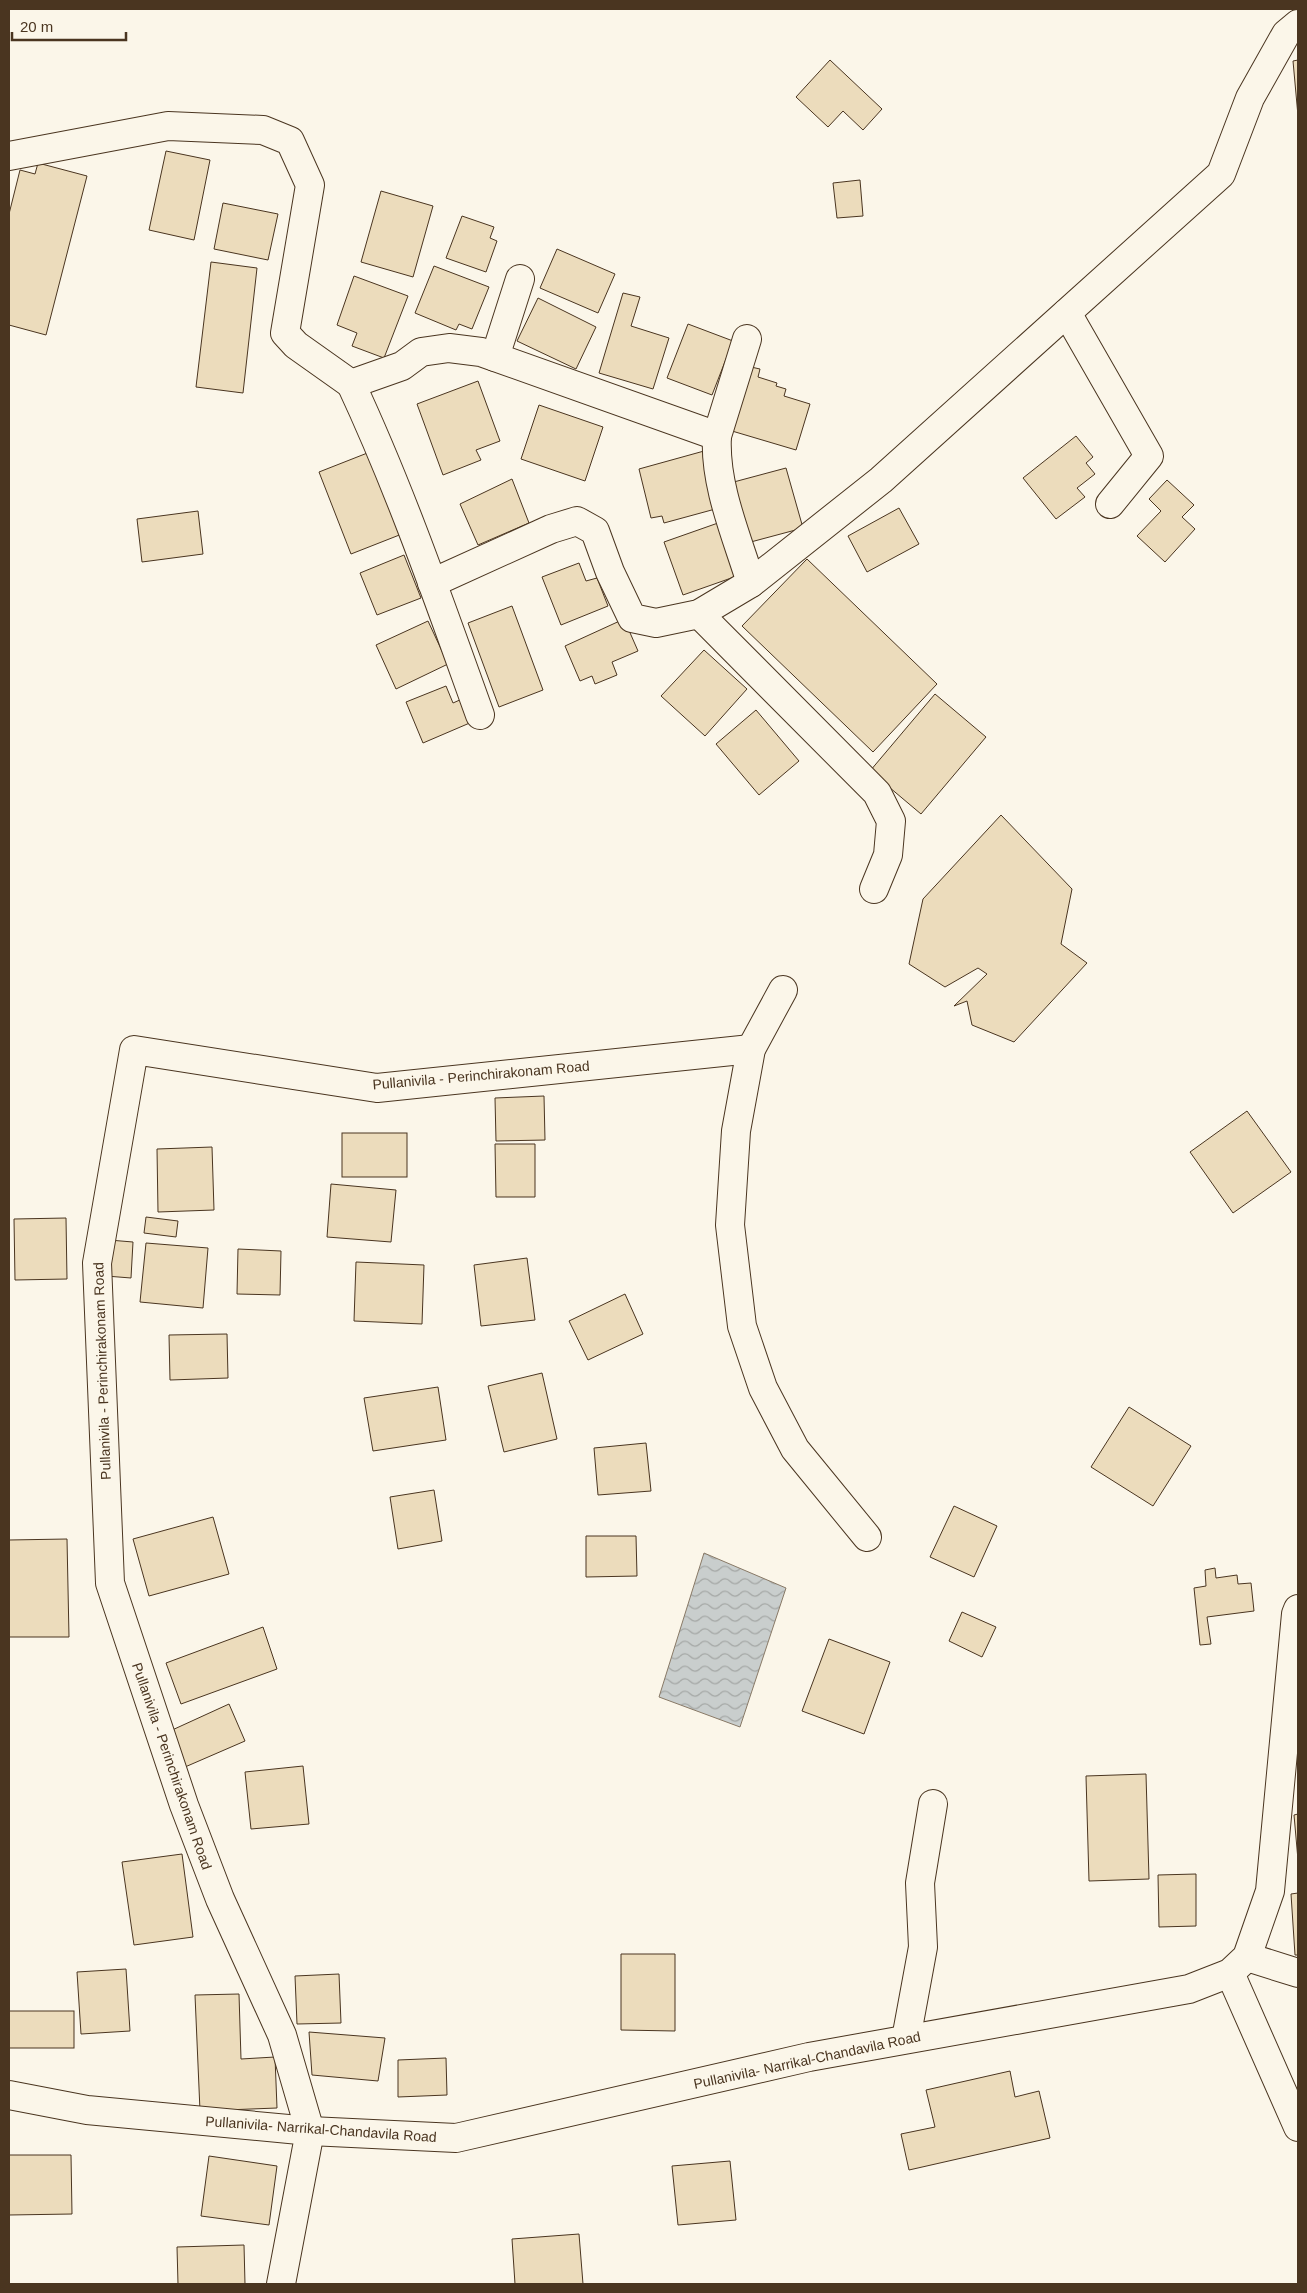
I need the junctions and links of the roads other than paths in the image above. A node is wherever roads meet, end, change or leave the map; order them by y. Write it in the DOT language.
graph roads {
  1 [pos="1298,24"];
  2 [pos="9,157"];
  3 [pos="520,279"];
  4 [pos="1067,312"];
  5 [pos="747,339"];
  6 [pos="495,357"];
  7 [pos="351,384"];
  8 [pos="717,436"];
  9 [pos="1110,504"];
  10 [pos="432,583"];
  11 [pos="752,583"];
  12 [pos="699,614"];
  13 [pos="480,715"];
  14 [pos="874,889"];
  15 [pos="783,990"];
  16 [pos="751,1049"];
  17 [pos="867,1537"];
  18 [pos="1298,1609"];
  19 [pos="933,1804"];
  20 [pos="1239,1965"];
  21 [pos="1298,1973"];
  22 [pos="906,2039"];
  23 [pos="9,2095"];
  24 [pos="1298,2127"];
  25 [pos="310,2131"];
  26 [pos="281,2284"];
  1 -- 4 [label="street"];
  2 -- 7 [label="street"];
  3 -- 6 [label="street"];
  4 -- 9 [label="street"];
  4 -- 11 [label="street"];
  5 -- 8 [label="street"];
  6 -- 7 [label="street"];
  6 -- 8 [label="street"];
  7 -- 10 [label="street"];
  8 -- 11 [label="street"];
  10 -- 12 [label="street"];
  10 -- 13 [label="street"];
  11 -- 12 [label="street"];
  12 -- 14 [label="street"];
  15 -- 16 [label="street"];
  16 -- 17 [label="street"];
  16 -- 25 [label="street, Pullanivila - Perinchirakonam Road"];
  18 -- 20 [label="street"];
  19 -- 22 [label="street"];
  20 -- 21 [label="street"];
  20 -- 22 [label="street, Pullanivila- Narrikal-Chandavila Road"];
  20 -- 24 [label="street"];
  22 -- 25 [label="street, Pullanivila- Narrikal-Chandavila Road"];
  23 -- 25 [label="street, Pullanivila- Narrikal-Chandavila Road"];
  25 -- 26 [label="street"];
}
